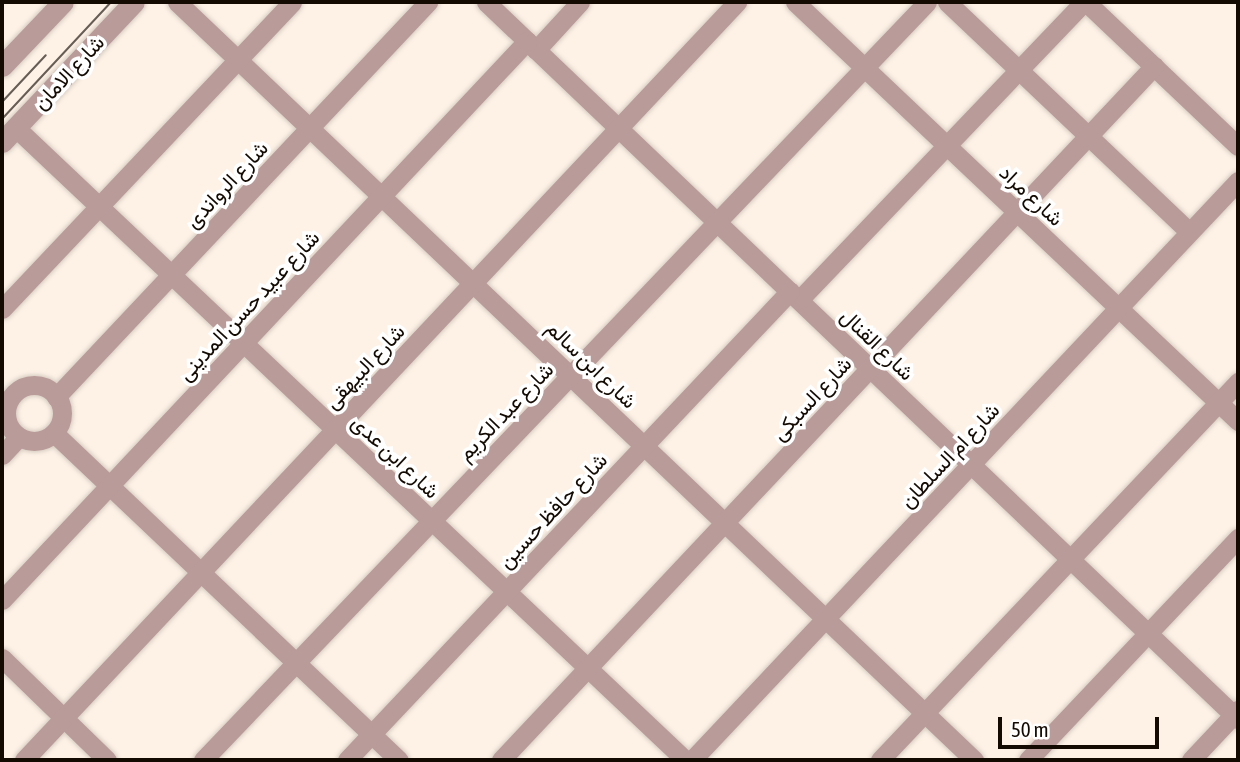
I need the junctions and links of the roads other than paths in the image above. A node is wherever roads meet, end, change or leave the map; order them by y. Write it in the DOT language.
graph roads {
  1 [pos="63,2"];
  2 [pos="134,2"];
  3 [pos="177,2"];
  4 [pos="292,2"];
  5 [pos="428,2"];
  6 [pos="486,2"];
  7 [pos="580,2"];
  8 [pos="737,2"];
  9 [pos="795,2"];
  10 [pos="927,2"];
  11 [pos="947,2"];
  12 [pos="1085,2"];
  13 [pos="532,45"];
  14 [pos="238,59"];
  15 [pos="2,66"];
  16 [pos="1154,66"];
  17 [pos="864,67"];
  18 [pos="1018,70"];
  19 [pos="310,128"];
  20 [pos="619,128"];
  21 [pos="9,135"];
  22 [pos="1088,136"];
  23 [pos="947,145"];
  24 [pos="1238,146"];
  25 [pos="1238,181"];
  26 [pos="382,196"];
  27 [pos="99,206"];
  28 [pos="1017,212"];
  29 [pos="717,222"];
  30 [pos="1189,232"];
  31 [pos="171,275"];
  32 [pos="473,283"];
  33 [pos="794,295"];
  34 [pos="1119,308"];
  35 [pos="2,309"];
  36 [pos="243,343"];
  37 [pos="870,368"];
  38 [pos="570,376"];
  39 [pos="1238,382"];
  40 [pos="8,389"];
  41 [pos="56,397"];
  42 [pos="1219,402"];
  43 [pos="1238,421"];
  44 [pos="335,430"];
  45 [pos="54,433"];
  46 [pos="19,437"];
  47 [pos="644,446"];
  48 [pos="2,455"];
  49 [pos="971,464"];
  50 [pos="109,486"];
  51 [pos="432,521"];
  52 [pos="724,523"];
  53 [pos="1238,538"];
  54 [pos="1070,559"];
  55 [pos="200,572"];
  56 [pos="506,592"];
  57 [pos="2,600"];
  58 [pos="825,619"];
  59 [pos="1148,633"];
  60 [pos="2,658"];
  61 [pos="296,663"];
  62 [pos="587,668"];
  63 [pos="925,713"];
  64 [pos="1237,715"];
  65 [pos="62,720"];
  66 [pos="371,734"];
  67 [pos="24,760"];
  68 [pos="107,760"];
  69 [pos="203,760"];
  70 [pos="347,760"];
  71 [pos="398,760"];
  72 [pos="500,760"];
  73 [pos="685,760"];
  74 [pos="692,760"];
  75 [pos="880,760"];
  76 [pos="974,760"];
  77 [pos="1028,760"];
  78 [pos="1191,760"];
  1 -- 15 [label="street"];
  2 -- 21 [label="street, شارع الامان"];
  3 -- 14 [label="street, شارع ابن سالم"];
  4 -- 14 [label="street"];
  5 -- 19 [label="street, شارع الرواندى"];
  6 -- 13 [label="street, شارع القنال"];
  7 -- 13 [label="street, شارع عبيد حسن المدينى"];
  8 -- 20 [label="street, شارع البيهقى"];
  9 -- 17 [label="street, شارع مراد"];
  10 -- 17 [label="street, شارع عبد الكريم"];
  11 -- 18 [label="street"];
  12 -- 16 [label="street"];
  12 -- 18 [label="street, شارع حافظ حسين"];
  13 -- 20 [label="street, شارع القنال"];
  13 -- 26 [label="street, شارع عبيد حسن المدينى"];
  14 -- 19 [label="street, شارع ابن سالم"];
  14 -- 27 [label="street"];
  16 -- 22 [label="street, شارع السبكى"];
  16 -- 24 [label="street"];
  17 -- 23 [label="street, شارع مراد"];
  17 -- 29 [label="street, شارع عبد الكريم"];
  18 -- 22 [label="street"];
  18 -- 23 [label="street, شارع حافظ حسين"];
  19 -- 26 [label="street, شارع ابن سالم"];
  19 -- 31 [label="street, شارع الرواندى"];
  20 -- 29 [label="street, شارع القنال"];
  20 -- 32 [label="street, شارع البيهقى"];
  21 -- 27 [label="street, شارع ابن عدى"];
  22 -- 28 [label="street, شارع السبكى"];
  22 -- 30 [label="street"];
  23 -- 28 [label="street, شارع مراد"];
  23 -- 33 [label="street, شارع حافظ حسين"];
  25 -- 30 [label="street, شارع ام السلطان"];
  26 -- 32 [label="street, شارع ابن سالم"];
  26 -- 36 [label="street, شارع عبيد حسن المدينى"];
  27 -- 31 [label="street, شارع ابن عدى"];
  27 -- 35 [label="street"];
  28 -- 34 [label="street, شارع مراد"];
  28 -- 37 [label="street, شارع السبكى"];
  29 -- 33 [label="street, شارع القنال"];
  29 -- 38 [label="street, شارع عبد الكريم"];
  30 -- 34 [label="street, شارع ام السلطان"];
  31 -- 36 [label="street, شارع ابن عدى"];
  31 -- 41 [label="street, شارع الرواندى"];
  32 -- 38 [label="street, شارع ابن سالم"];
  32 -- 44 [label="street, شارع البيهقى"];
  33 -- 37 [label="street, شارع القنال"];
  33 -- 47 [label="street, شارع حافظ حسين"];
  34 -- 42 [label="street, شارع مراد"];
  34 -- 49 [label="street, شارع ام السلطان"];
  36 -- 44 [label="street, شارع ابن عدى"];
  36 -- 50 [label="street, شارع عبيد حسن المدينى"];
  37 -- 49 [label="street, شارع القنال"];
  37 -- 52 [label="street, شارع السبكى"];
  38 -- 47 [label="street, شارع ابن سالم"];
  38 -- 51 [label="street, شارع عبد الكريم"];
  39 -- 42 [label="street"];
  40 -- 41 [label="street"];
  40 -- 46 [label="street"];
  41 -- 45 [label="street"];
  42 -- 43 [label="street, شارع مراد"];
  42 -- 54 [label="street"];
  44 -- 51 [label="street, شارع ابن عدى"];
  44 -- 55 [label="street, شارع البيهقى"];
  45 -- 46 [label="street"];
  45 -- 50 [label="street"];
  46 -- 48 [label="street"];
  47 -- 52 [label="street, شارع ابن سالم"];
  47 -- 56 [label="street, شارع حافظ حسين"];
  49 -- 54 [label="street, شارع القنال"];
  49 -- 58 [label="street, شارع ام السلطان"];
  50 -- 55 [label="street"];
  50 -- 57 [label="street, شارع عبيد حسن المدينى"];
  51 -- 56 [label="street, شارع ابن عدى"];
  51 -- 61 [label="street, شارع عبد الكريم"];
  52 -- 58 [label="street, شارع ابن سالم"];
  52 -- 62 [label="street, شارع السبكى"];
  53 -- 59 [label="street"];
  54 -- 59 [label="street, شارع القنال"];
  54 -- 63 [label="street"];
  55 -- 61 [label="street"];
  55 -- 65 [label="street, شارع البيهقى"];
  56 -- 62 [label="street, شارع ابن عدى"];
  56 -- 66 [label="street, شارع حافظ حسين"];
  58 -- 63 [label="street, شارع ابن سالم"];
  58 -- 74 [label="street, شارع ام السلطان"];
  59 -- 64 [label="street, شارع القنال"];
  59 -- 77 [label="street"];
  60 -- 65 [label="street"];
  61 -- 66 [label="street"];
  61 -- 69 [label="street, شارع عبد الكريم"];
  62 -- 72 [label="street, شارع السبكى"];
  62 -- 73 [label="street, شارع ابن عدى"];
  63 -- 75 [label="street"];
  63 -- 76 [label="street, شارع ابن سالم"];
  64 -- 78 [label="street"];
  65 -- 67 [label="street, شارع البيهقى"];
  65 -- 68 [label="street"];
  66 -- 70 [label="street, شارع حافظ حسين"];
  66 -- 71 [label="street"];
}
